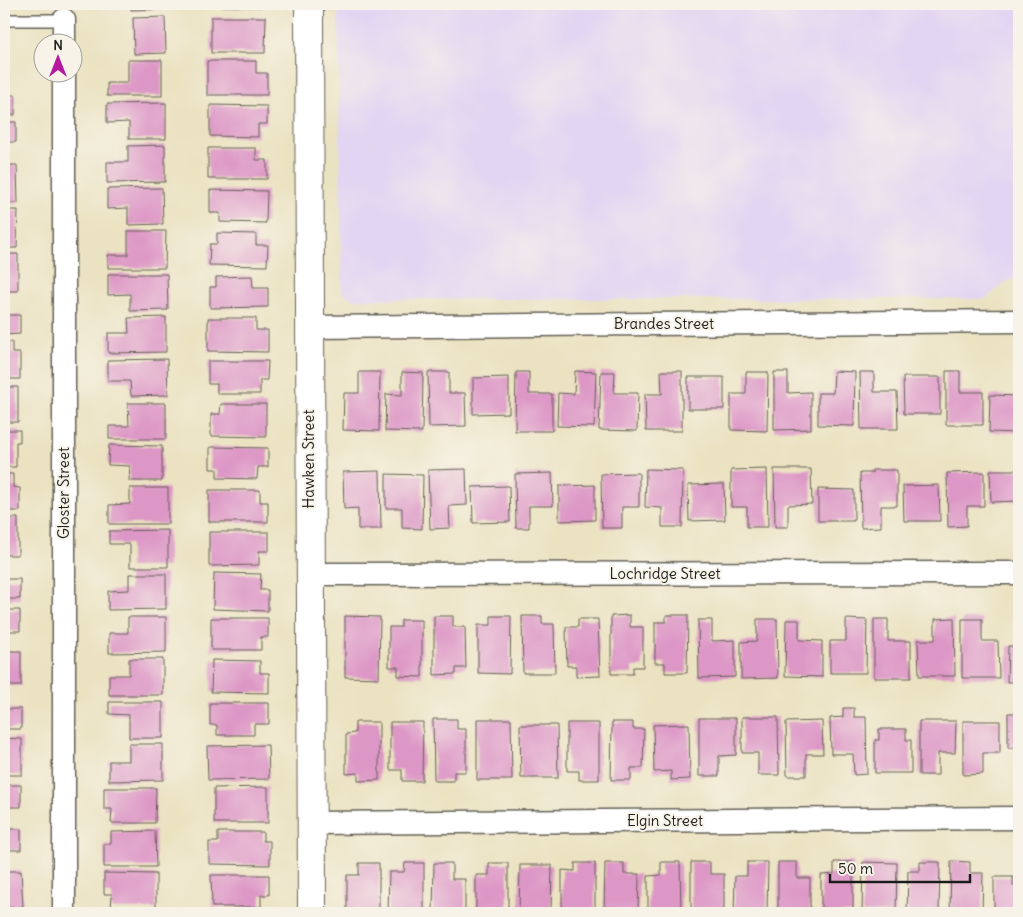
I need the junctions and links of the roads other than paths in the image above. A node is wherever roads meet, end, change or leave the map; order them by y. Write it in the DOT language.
graph roads {
  1 [pos="309,4"];
  2 [pos="4,20"];
  3 [pos="64,20"];
  4 [pos="64,32"];
  5 [pos="64,82"];
  6 [pos="1019,321"];
  7 [pos="308,327"];
  8 [pos="1019,573"];
  9 [pos="310,574"];
  10 [pos="1019,818"];
  11 [pos="311,823"];
  12 [pos="64,913"];
  13 [pos="312,913"];
  1 -- 7 [label="street, Hawken Street"];
  2 -- 3 [label="lane"];
  3 -- 4 [label="street"];
  5 -- 12 [label="street, Gloster Street"];
  6 -- 7 [label="street, Brandes Street"];
  7 -- 9 [label="street, Hawken Street"];
  8 -- 9 [label="street, Lochridge Street"];
  9 -- 11 [label="street, Hawken Street"];
  10 -- 11 [label="street, Elgin Street"];
  11 -- 13 [label="street, Hawken Street"];
}
